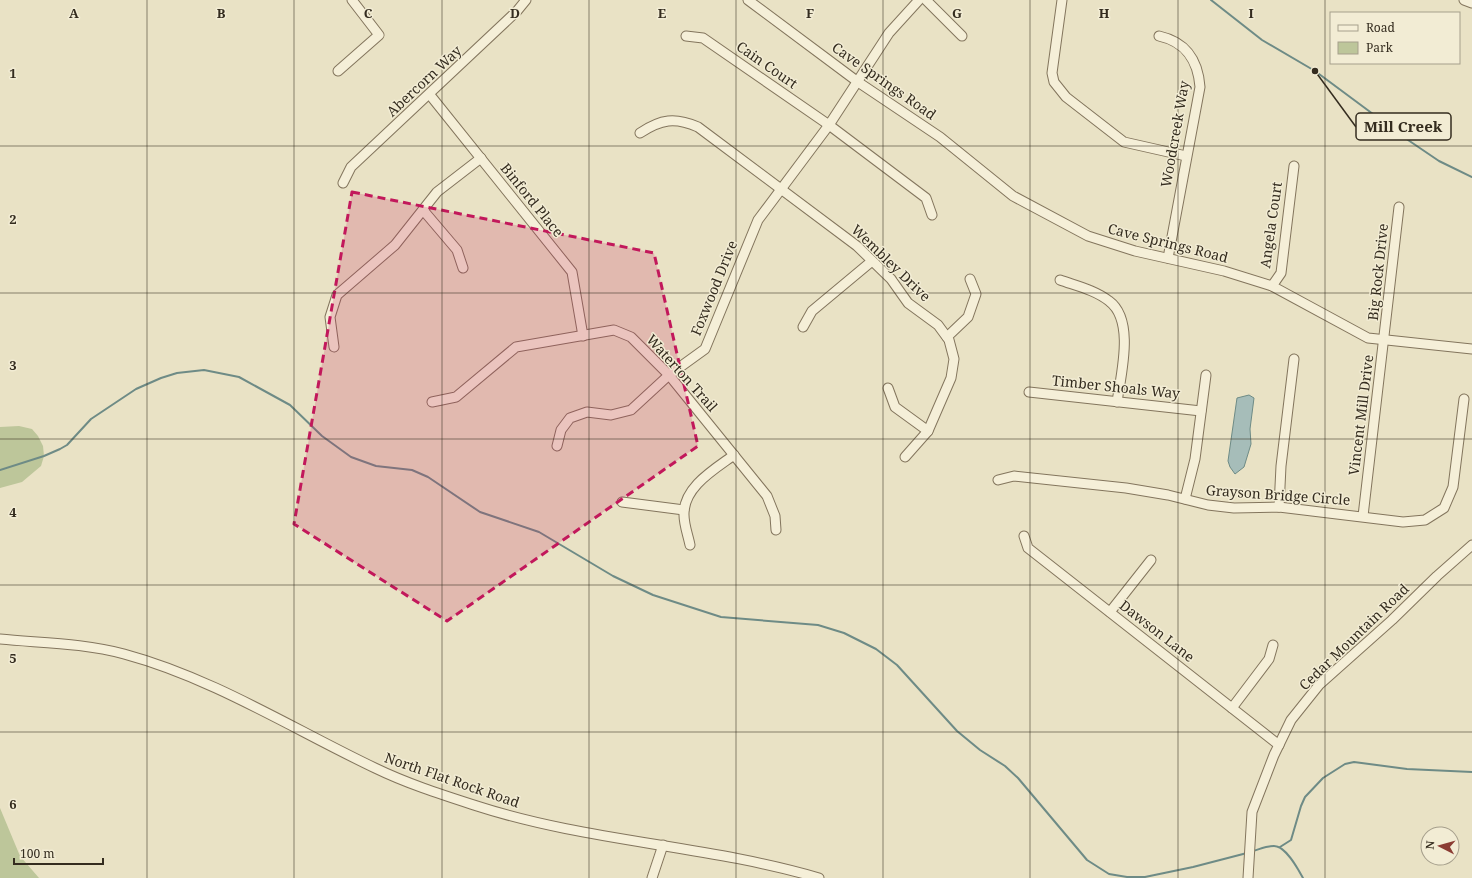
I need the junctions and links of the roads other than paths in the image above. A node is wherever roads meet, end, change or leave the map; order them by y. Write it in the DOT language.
graph roads {
  1 [pos="352,0"];
  2 [pos="526,0"];
  3 [pos="748,0"];
  4 [pos="919,0"];
  5 [pos="926,0"];
  6 [pos="1062,0"];
  7 [pos="1464,0"];
  8 [pos="1472,3"];
  9 [pos="686,36"];
  10 [pos="962,36"];
  11 [pos="1159,36"];
  12 [pos="338,71"];
  13 [pos="858,82"];
  14 [pos="430,95"];
  15 [pos="829,125"];
  16 [pos="640,133"];
  17 [pos="1186,156"];
  18 [pos="481,158"];
  19 [pos="1294,166"];
  20 [pos="344,183"];
  21 [pos="781,190"];
  22 [pos="1399,207"];
  23 [pos="423,210"];
  24 [pos="932,215"];
  25 [pos="1168,258"];
  26 [pos="872,261"];
  27 [pos="463,268"];
  28 [pos="970,279"];
  29 [pos="1060,280"];
  30 [pos="1272,286"];
  31 [pos="803,327"];
  32 [pos="583,336"];
  33 [pos="947,337"];
  34 [pos="1384,341"];
  35 [pos="334,347"];
  36 [pos="1472,349"];
  37 [pos="1294,359"];
  38 [pos="669,375"];
  39 [pos="1206,376"];
  40 [pos="888,388"];
  41 [pos="1029,392"];
  42 [pos="1464,399"];
  43 [pos="432,402"];
  44 [pos="1118,402"];
  45 [pos="1201,411"];
  46 [pos="928,431"];
  47 [pos="557,446"];
  48 [pos="734,455"];
  49 [pos="905,457"];
  50 [pos="998,480"];
  51 [pos="1185,499"];
  52 [pos="622,502"];
  53 [pos="1279,507"];
  54 [pos="684,510"];
  55 [pos="1363,516"];
  56 [pos="776,530"];
  57 [pos="1024,536"];
  58 [pos="690,545"];
  59 [pos="1472,545"];
  60 [pos="1151,560"];
  61 [pos="1110,612"];
  62 [pos="0,639"];
  63 [pos="1272,644"];
  64 [pos="1232,708"];
  65 [pos="1279,745"];
  66 [pos="663,845"];
  67 [pos="652,878"];
  68 [pos="819,878"];
  69 [pos="1248,878"];
  1 -- 12 [label="street"];
  2 -- 14 [label="street, Abercorn Way"];
  3 -- 13 [label="street, Cave Springs Road"];
  4 -- 13 [label="street, Foxwood Drive"];
  5 -- 10 [label="street"];
  6 -- 17 [label="street"];
  7 -- 8 [label="street"];
  9 -- 15 [label="street, Cain Court"];
  11 -- 17 [label="street, Woodcreek Way"];
  13 -- 15 [label="street, Foxwood Drive"];
  13 -- 25 [label="street, Cave Springs Road"];
  14 -- 18 [label="street, Binford Place"];
  14 -- 20 [label="street, Abercorn Way"];
  15 -- 21 [label="street, Foxwood Drive"];
  15 -- 24 [label="street, Cain Court"];
  16 -- 21 [label="street, Wembley Drive"];
  17 -- 25 [label="street, Woodcreek Way"];
  18 -- 23 [label="street"];
  18 -- 32 [label="street, Binford Place"];
  19 -- 30 [label="street, Angela Court"];
  21 -- 26 [label="street, Wembley Drive"];
  21 -- 38 [label="street, Foxwood Drive"];
  22 -- 34 [label="street, Big Rock Drive"];
  23 -- 27 [label="street"];
  23 -- 35 [label="street"];
  25 -- 30 [label="street, Cave Springs Road"];
  26 -- 31 [label="street"];
  26 -- 33 [label="street, Wembley Drive"];
  28 -- 33 [label="street"];
  29 -- 44 [label="street"];
  30 -- 34 [label="street, Cave Springs Road"];
  32 -- 38 [label="street, Waterton Trail"];
  32 -- 43 [label="street, Waterton Trail"];
  33 -- 46 [label="street, Wembley Drive"];
  34 -- 36 [label="street, Cave Springs Road"];
  34 -- 55 [label="street, Vincent Mill Drive"];
  37 -- 53 [label="street"];
  38 -- 47 [label="street, Foxwood Drive"];
  38 -- 48 [label="street, Waterton Trail"];
  39 -- 45 [label="street"];
  40 -- 46 [label="street"];
  41 -- 44 [label="street, Timber Shoals Way"];
  42 -- 55 [label="street, Grayson Bridge Circle"];
  44 -- 45 [label="street, Timber Shoals Way"];
  45 -- 51 [label="street"];
  46 -- 49 [label="street, Wembley Drive"];
  48 -- 54 [label="street"];
  48 -- 56 [label="street, Waterton Trail"];
  50 -- 51 [label="street, Grayson Bridge Circle"];
  51 -- 53 [label="street, Grayson Bridge Circle"];
  52 -- 54 [label="street"];
  53 -- 55 [label="street, Grayson Bridge Circle"];
  54 -- 58 [label="street"];
  57 -- 61 [label="street, Dawson Lane"];
  59 -- 65 [label="street, Cedar Mountain Road"];
  60 -- 61 [label="street"];
  61 -- 64 [label="street, Dawson Lane"];
  62 -- 66 [label="street, North Flat Rock Road"];
  63 -- 64 [label="street"];
  64 -- 65 [label="street, Dawson Lane"];
  65 -- 69 [label="street, Cedar Mountain Road"];
  66 -- 67 [label="street"];
  66 -- 68 [label="street, North Flat Rock Road"];
}
